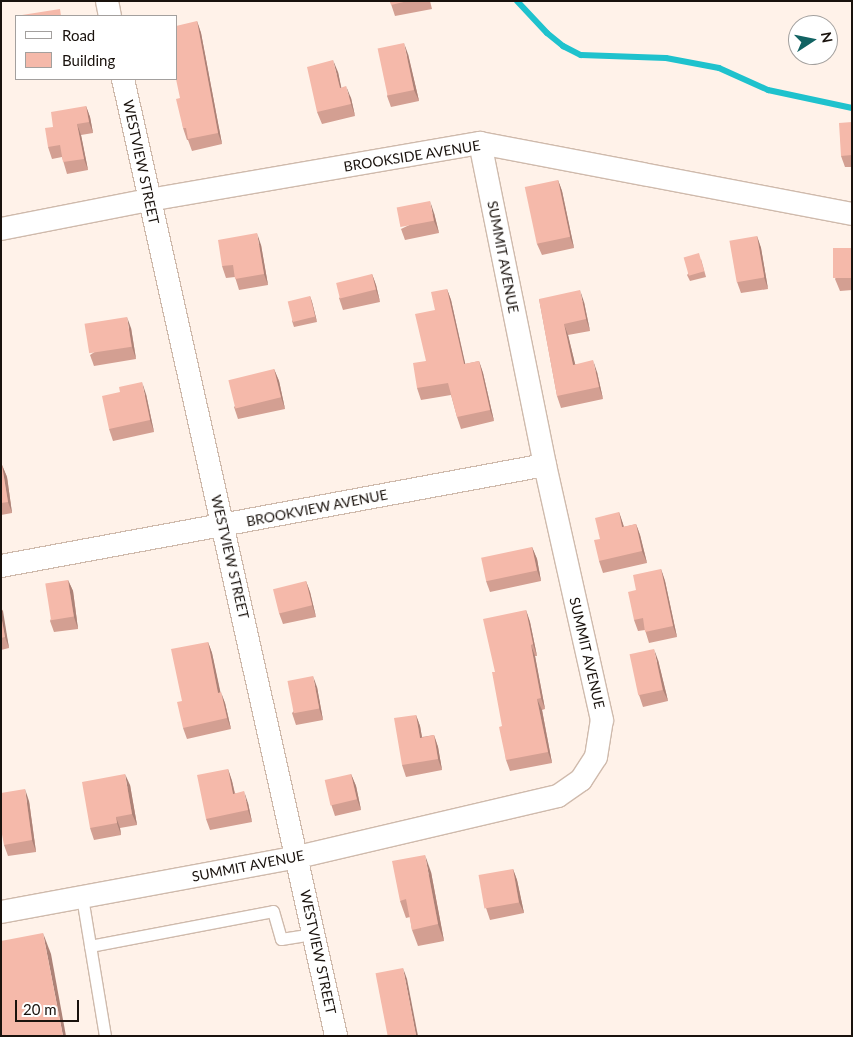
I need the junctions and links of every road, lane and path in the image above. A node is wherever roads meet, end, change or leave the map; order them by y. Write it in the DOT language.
graph roads {
  1 [pos="107,1"];
  2 [pos="110,15"];
  3 [pos="124,80"];
  4 [pos="480,143"];
  5 [pos="149,200"];
  6 [pos="852,214"];
  7 [pos="1,228"];
  8 [pos="545,465"];
  9 [pos="223,525"];
  10 [pos="1,566"];
  11 [pos="298,857"];
  12 [pos="82,897"];
  13 [pos="1,912"];
  14 [pos="314,934"];
  15 [pos="90,946"];
  16 [pos="105,1036"];
  17 [pos="336,1036"];
  1 -- 2 [label="street"];
  3 -- 5 [label="street, WESTVIEW STREET"];
  4 -- 5 [label="street, BROOKSIDE AVENUE"];
  4 -- 6 [label="street, BROOKSIDE AVENUE"];
  4 -- 8 [label="street, SUMMIT AVENUE"];
  5 -- 7 [label="street, BROOKSIDE AVENUE"];
  5 -- 9 [label="street, WESTVIEW STREET"];
  8 -- 9 [label="street, BROOKVIEW AVENUE"];
  8 -- 11 [label="street, SUMMIT AVENUE"];
  9 -- 10 [label="street, BROOKVIEW AVENUE"];
  9 -- 11 [label="street, WESTVIEW STREET"];
  11 -- 12 [label="street, SUMMIT AVENUE"];
  11 -- 14 [label="street, WESTVIEW STREET"];
  12 -- 13 [label="street, SUMMIT AVENUE"];
  12 -- 15 [label="lane"];
  14 -- 15 [label="lane"];
  14 -- 17 [label="street, WESTVIEW STREET"];
  15 -- 16 [label="lane"];
}
